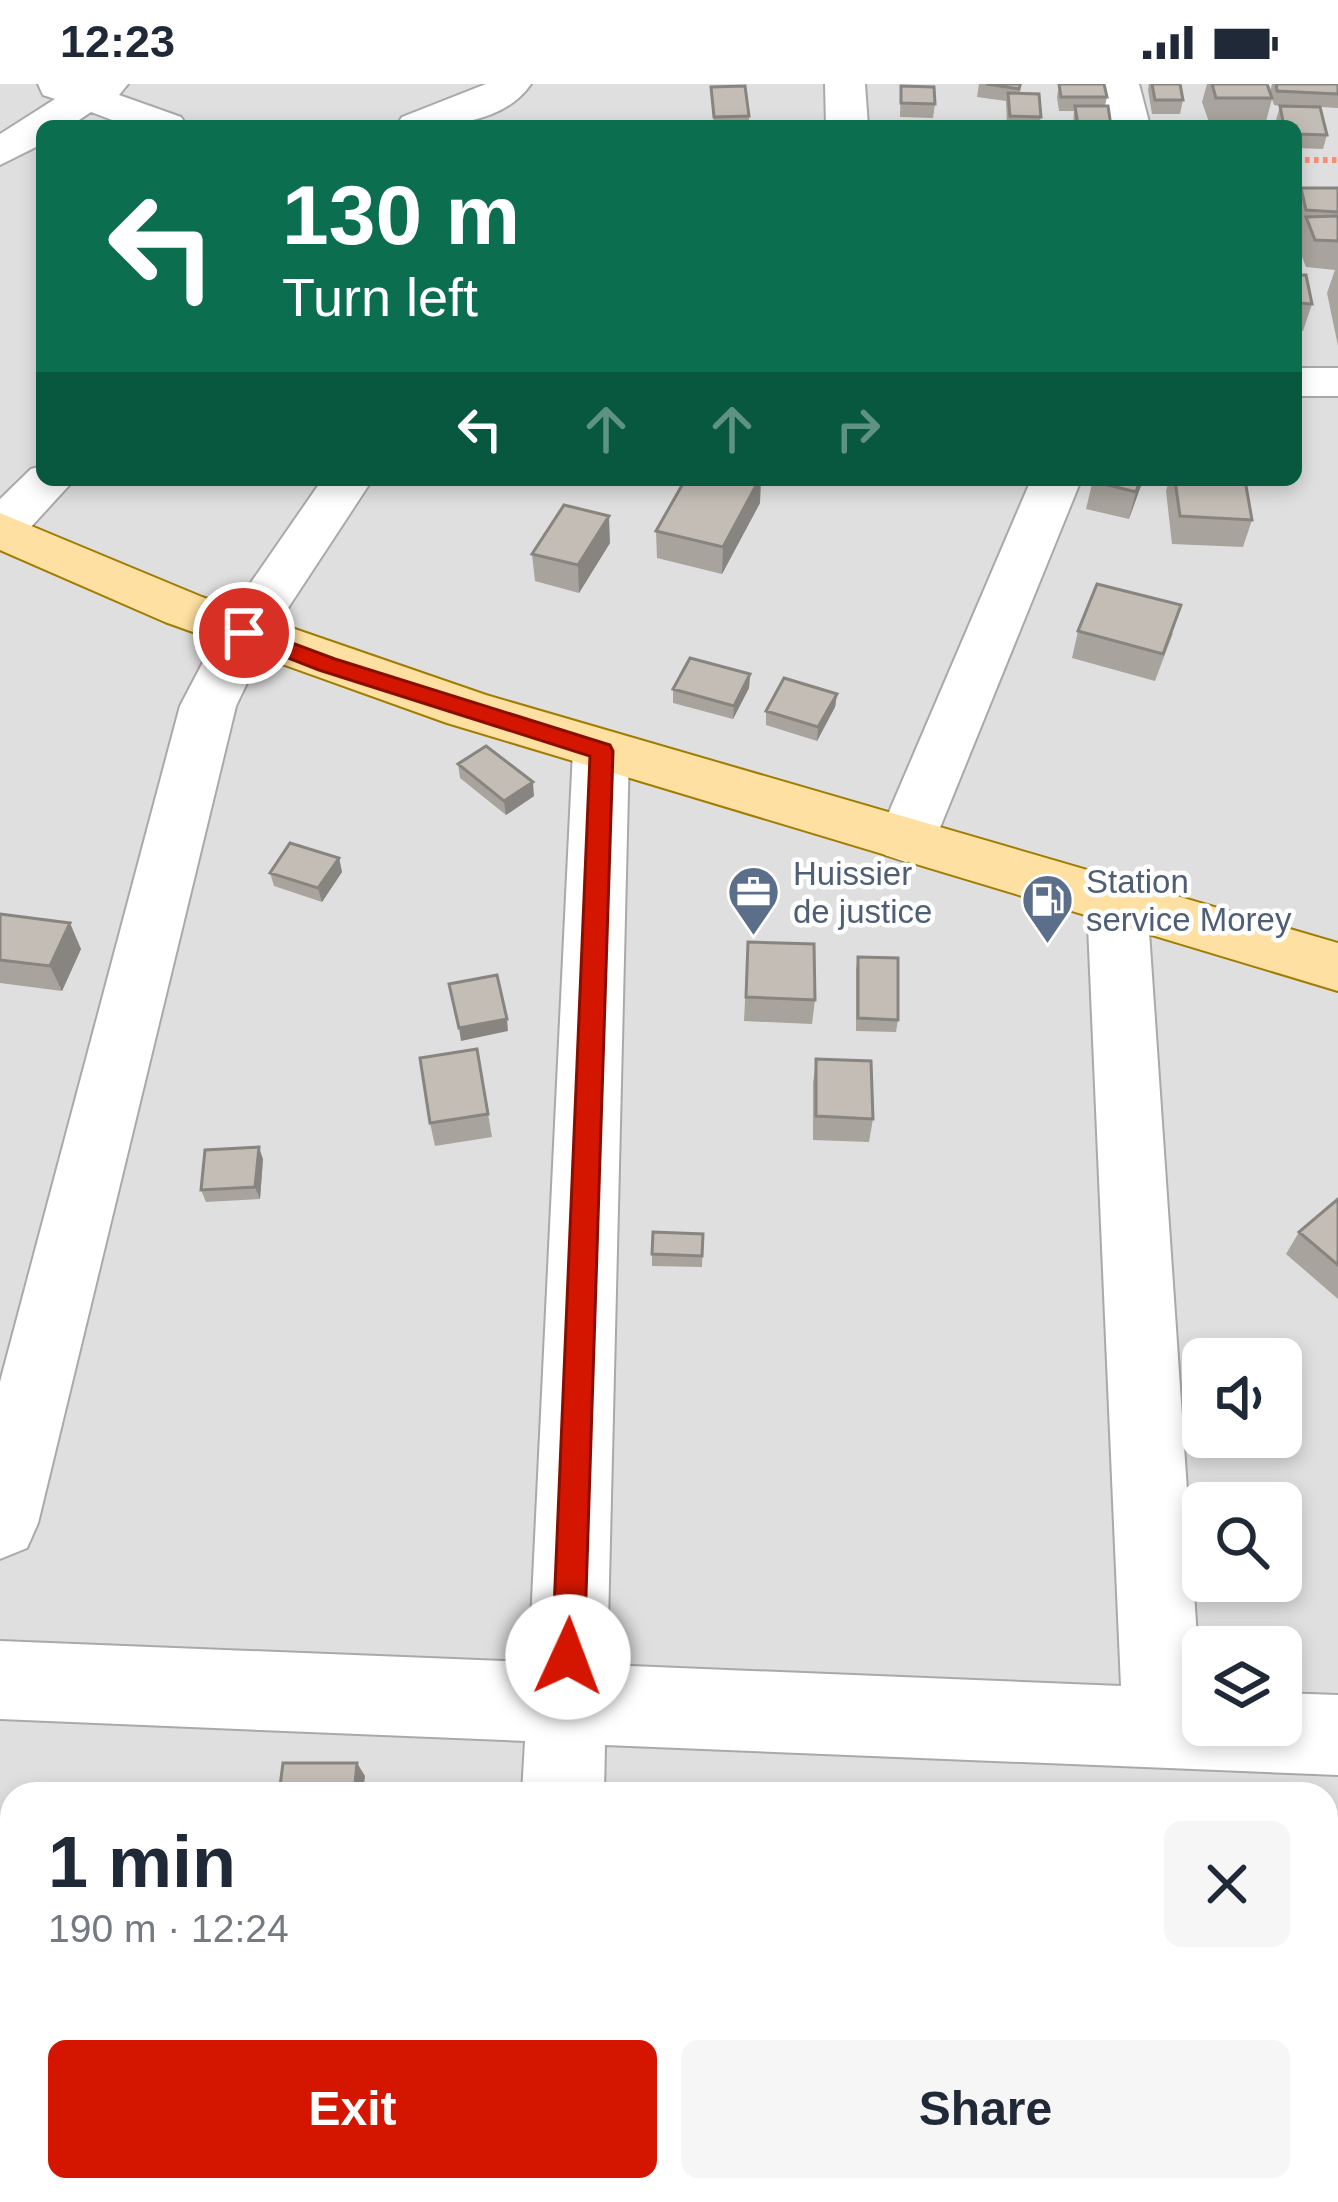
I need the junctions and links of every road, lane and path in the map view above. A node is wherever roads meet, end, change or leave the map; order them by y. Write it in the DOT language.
graph roads {
  1 [pos="511,84"];
  2 [pos="845,84"];
  3 [pos="1119,84"];
  4 [pos="82,88"];
  5 [pos="41,120"];
  6 [pos="153,120"];
  7 [pos="433,120"];
  8 [pos="848,120"];
  9 [pos="1128,120"];
  10 [pos="36,124"];
  11 [pos="0,152"];
  12 [pos="1302,160"];
  13 [pos="1338,160"];
  14 [pos="1302,382"];
  15 [pos="1338,382"];
  16 [pos="43,486"];
  17 [pos="343,486"];
  18 [pos="1054,486"];
  19 [pos="0,530"];
  20 [pos="244,633"];
  21 [pos="602,751"];
  22 [pos="906,840"];
  23 [pos="1117,902"];
  24 [pos="1338,967"];
  25 [pos="0,1523"];
  26 [pos="0,1680"];
  27 [pos="566,1705"];
  28 [pos="1163,1728"];
  29 [pos="1338,1735"];
  30 [pos="563,1782"];
  1 -- 7 [label="street"];
  2 -- 8 [label="street"];
  3 -- 9 [label="street"];
  4 -- 5 [label="street"];
  4 -- 6 [label="street"];
  10 -- 11 [label="street"];
  12 -- 13 [label="path"];
  14 -- 15 [label="street"];
  16 -- 19 [label="street"];
  17 -- 20 [label="street"];
  18 -- 22 [label="street"];
  19 -- 20 [label="main road"];
  20 -- 21 [label="main road"];
  20 -- 25 [label="street"];
  21 -- 22 [label="main road"];
  21 -- 27 [label="street"];
  22 -- 23 [label="main road"];
  23 -- 24 [label="main road"];
  23 -- 28 [label="street"];
  26 -- 27 [label="street"];
  27 -- 28 [label="street"];
  27 -- 30 [label="street"];
  28 -- 29 [label="street"];
}
